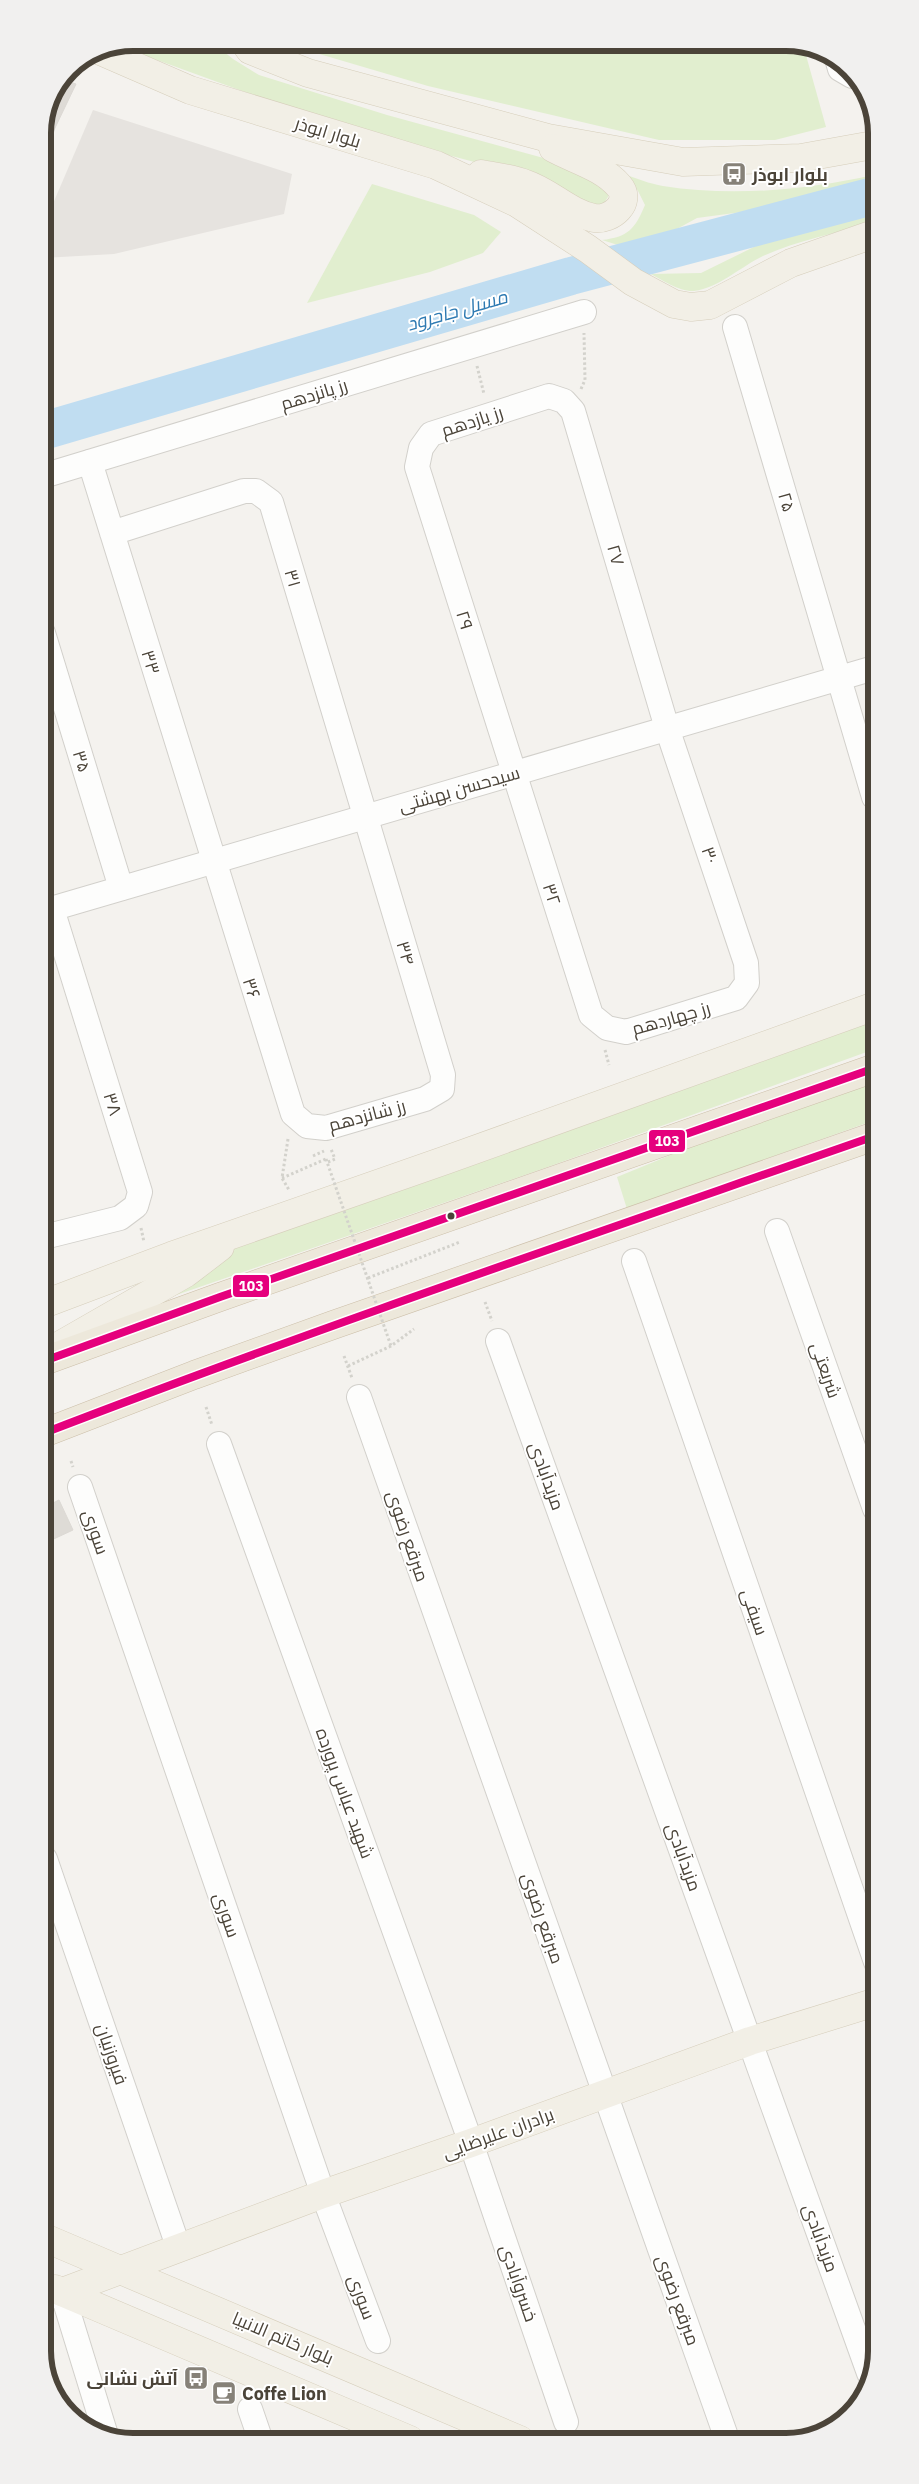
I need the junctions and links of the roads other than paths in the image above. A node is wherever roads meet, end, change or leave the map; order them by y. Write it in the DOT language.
graph roads {
  1 [pos="257,51"];
  2 [pos="120,52"];
  3 [pos="110,55"];
  4 [pos="190,90"];
  5 [pos="523,131"];
  6 [pos="868,146"];
  7 [pos="436,165"];
  8 [pos="868,236"];
  9 [pos="584,312"];
  10 [pos="735,327"];
  11 [pos="549,396"];
  12 [pos="90,462"];
  13 [pos="417,468"];
  14 [pos="51,474"];
  15 [pos="112,533"];
  16 [pos="51,659"];
  17 [pos="868,670"];
  18 [pos="839,678"];
  19 [pos="667,728"];
  20 [pos="513,773"];
  21 [pos="868,777"];
  22 [pos="364,817"];
  23 [pos="212,862"];
  24 [pos="121,888"];
  25 [pos="51,909"];
  26 [pos="51,919"];
  27 [pos="747,983"];
  28 [pos="868,1009"];
  29 [pos="591,1015"];
  30 [pos="868,1070"];
  31 [pos="442,1089"];
  32 [pos="293,1114"];
  33 [pos="868,1138"];
  34 [pos="777,1231"];
  35 [pos="239,1232"];
  36 [pos="51,1235"];
  37 [pos="634,1261"];
  38 [pos="51,1301"];
  39 [pos="498,1341"];
  40 [pos="51,1350"];
  41 [pos="51,1358"];
  42 [pos="359,1397"];
  43 [pos="51,1429"];
  44 [pos="219,1444"];
  45 [pos="80,1487"];
  46 [pos="868,1489"];
  47 [pos="51,1876"];
  48 [pos="868,1939"];
  49 [pos="868,2004"];
  50 [pos="750,2041"];
  51 [pos="605,2095"];
  52 [pos="471,2143"];
  53 [pos="323,2194"];
  54 [pos="51,2240"];
  55 [pos="179,2249"];
  56 [pos="123,2270"];
  57 [pos="51,2292"];
  58 [pos="378,2341"];
  59 [pos="866,2365"];
  60 [pos="250,2409"];
  61 [pos="566,2422"];
  62 [pos="104,2427"];
  63 [pos="258,2433"];
  64 [pos="393,2433"];
  65 [pos="504,2433"];
  66 [pos="725,2433"];
  1 -- 5 [label="main road"];
  2 -- 4 [label="main road"];
  3 -- 4 [label="main road, بلوار ابوذر"];
  4 -- 7 [label="main road, بلوار ابوذر"];
  5 -- 6 [label="main road"];
  5 -- 7 [label="main road"];
  7 -- 8 [label="main road, بلوار ابوذر"];
  9 -- 12 [label="street, رز پانزدهم"];
  10 -- 18 [label="street, ۲۵"];
  11 -- 13 [label="street, رز یازدهم"];
  11 -- 19 [label="street, ۲۷"];
  12 -- 14 [label="street, رز پانزدهم"];
  12 -- 15 [label="street, ۳۳"];
  13 -- 20 [label="street, ۲۹"];
  15 -- 22 [label="street, ۳۱"];
  15 -- 23 [label="street, ۳۳"];
  16 -- 24 [label="street, ۳۵"];
  17 -- 18 [label="street, سیدحسن بهشتی"];
  18 -- 19 [label="street, سیدحسن بهشتی"];
  18 -- 21 [label="street, ۲۵"];
  19 -- 20 [label="street, سیدحسن بهشتی"];
  19 -- 27 [label="street, ۳۰"];
  20 -- 22 [label="street, سیدحسن بهشتی"];
  20 -- 29 [label="street, ۳۲"];
  22 -- 23 [label="street, سیدحسن بهشتی"];
  22 -- 31 [label="street, ۳۴"];
  23 -- 24 [label="street, سیدحسن بهشتی"];
  23 -- 32 [label="street, ۳۶"];
  24 -- 25 [label="street, سیدحسن بهشتی"];
  26 -- 36 [label="street, ۳۸"];
  27 -- 29 [label="street, رز چهاردهم"];
  28 -- 35 [label="main road"];
  30 -- 41 [label="highway"];
  31 -- 32 [label="street, رز شانزدهم"];
  33 -- 43 [label="highway"];
  34 -- 46 [label="street, شریعتی"];
  35 -- 38 [label="main road"];
  35 -- 40 [label="main road"];
  37 -- 48 [label="street, سیفی"];
  39 -- 50 [label="street, مزیدآبادی"];
  42 -- 51 [label="street, مبرقع رضوی"];
  44 -- 52 [label="street, شهید عباس پرورده"];
  45 -- 53 [label="street, سوری"];
  47 -- 55 [label="street, فیروزنیان"];
  49 -- 50 [label="main road, برادران علیرضایی"];
  50 -- 51 [label="main road, برادران علیرضایی"];
  50 -- 59 [label="street, مزیدآبادی"];
  51 -- 52 [label="main road, برادران علیرضایی"];
  51 -- 66 [label="street, مبرقع رضوی"];
  52 -- 53 [label="main road, برادران علیرضایی"];
  52 -- 61 [label="street, خسروآبادی"];
  53 -- 55 [label="main road, برادران علیرضایی"];
  53 -- 58 [label="street, سوری"];
  54 -- 56 [label="main road, بلوار خاتم الانبیا"];
  55 -- 56 [label="main road, برادران علیرضایی"];
  56 -- 57 [label="main road, برادران علیرضایی"];
  56 -- 65 [label="main road, بلوار خاتم الانبیا"];
  57 -- 62 [label="street"];
  57 -- 64 [label="main road"];
  60 -- 63 [label="street"];
}
